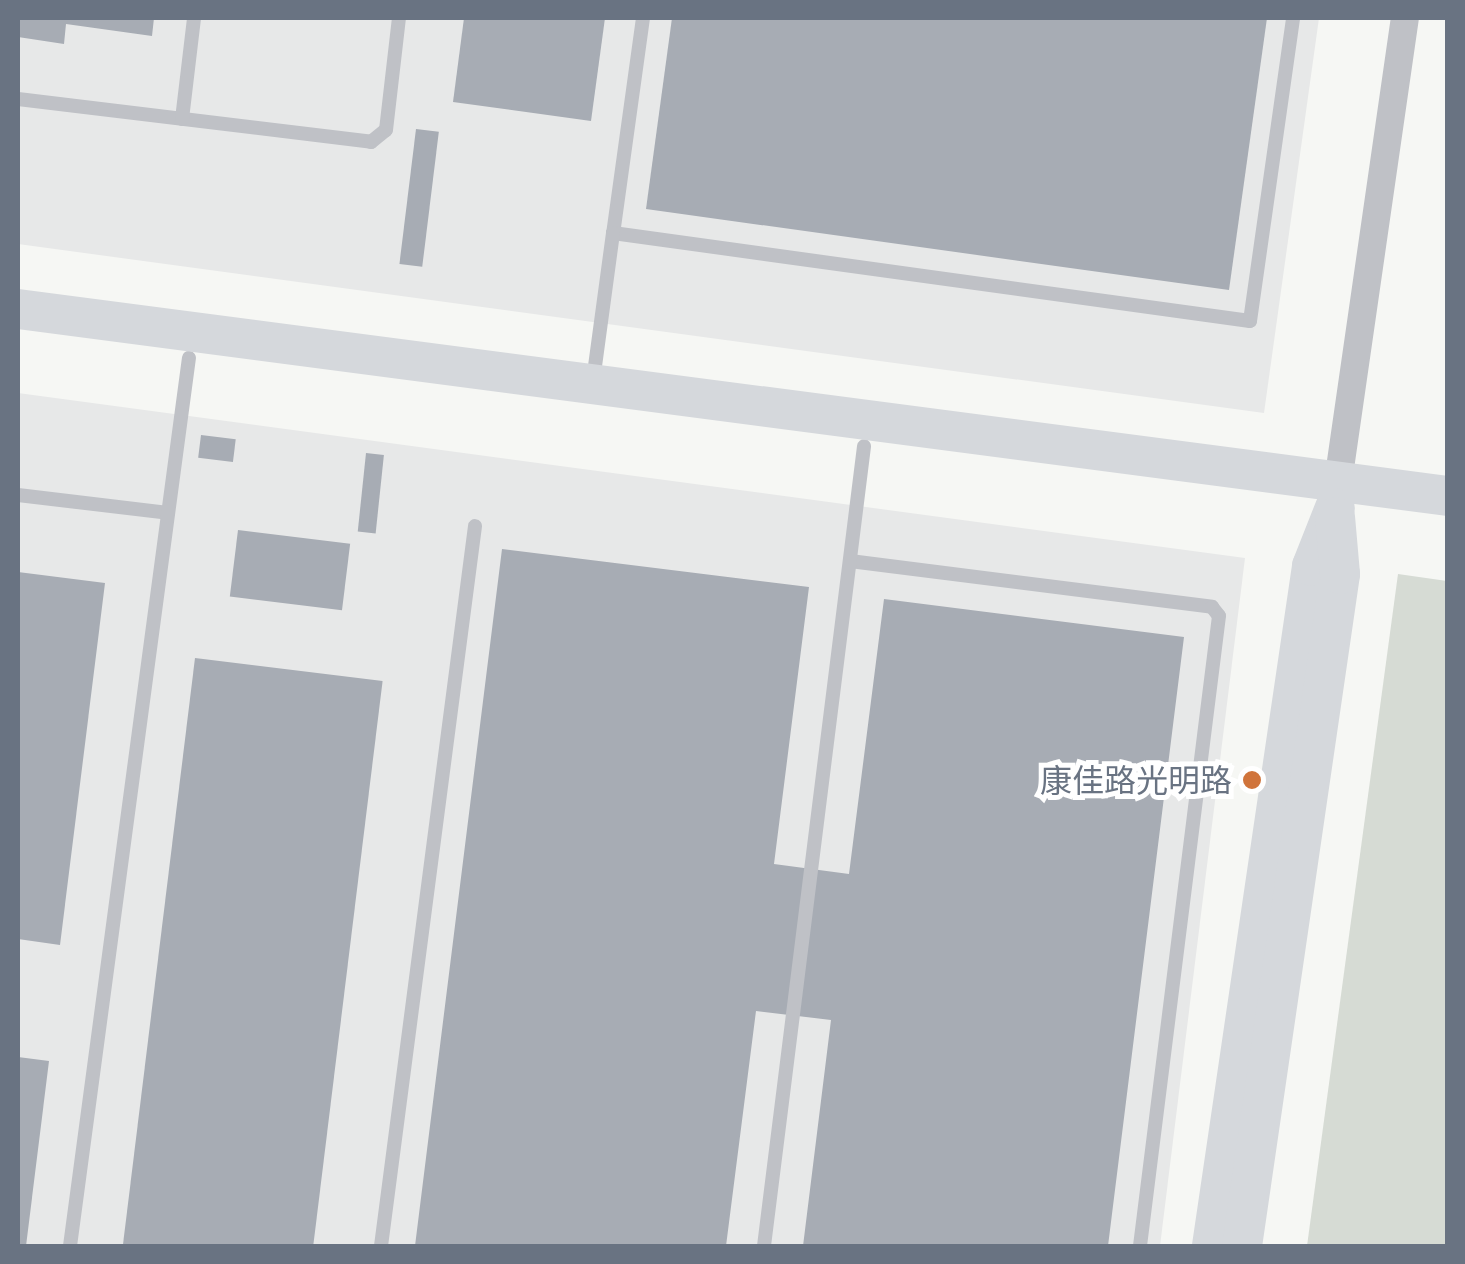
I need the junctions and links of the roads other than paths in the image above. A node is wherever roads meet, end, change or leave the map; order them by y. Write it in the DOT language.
graph roads {
  1 [pos="194,18"];
  2 [pos="400,18"];
  3 [pos="643,18"];
  4 [pos="1292,18"];
  5 [pos="1405,18"];
  6 [pos="18,100"];
  7 [pos="182,119"];
  8 [pos="613,233"];
  9 [pos="18,310"];
  10 [pos="18,336"];
  11 [pos="189,358"];
  12 [pos="592,384"];
  13 [pos="864,446"];
  14 [pos="1336,494"];
  15 [pos="18,495"];
  16 [pos="1448,496"];
  17 [pos="168,514"];
  18 [pos="1448,522"];
  19 [pos="475,526"];
  20 [pos="850,561"];
  21 [pos="70,1246"];
  22 [pos="381,1246"];
  23 [pos="764,1246"];
  24 [pos="1140,1246"];
  25 [pos="1212,1246"];
  26 [pos="1242,1246"];
  1 -- 7 [label="lane"];
  2 -- 7 [label="lane"];
  3 -- 8 [label="lane"];
  4 -- 8 [label="lane"];
  5 -- 14 [label="street"];
  6 -- 7 [label="lane"];
  8 -- 12 [label="lane"];
  9 -- 12 [label="street"];
  10 -- 11 [label="street"];
  11 -- 13 [label="street"];
  11 -- 17 [label="lane"];
  12 -- 14 [label="street"];
  13 -- 14 [label="street"];
  13 -- 20 [label="lane"];
  14 -- 16 [label="street"];
  14 -- 18 [label="street"];
  14 -- 25 [label="street"];
  14 -- 26 [label="street"];
  15 -- 17 [label="lane"];
  17 -- 21 [label="lane"];
  19 -- 22 [label="lane"];
  20 -- 23 [label="lane"];
  20 -- 24 [label="lane"];
}
